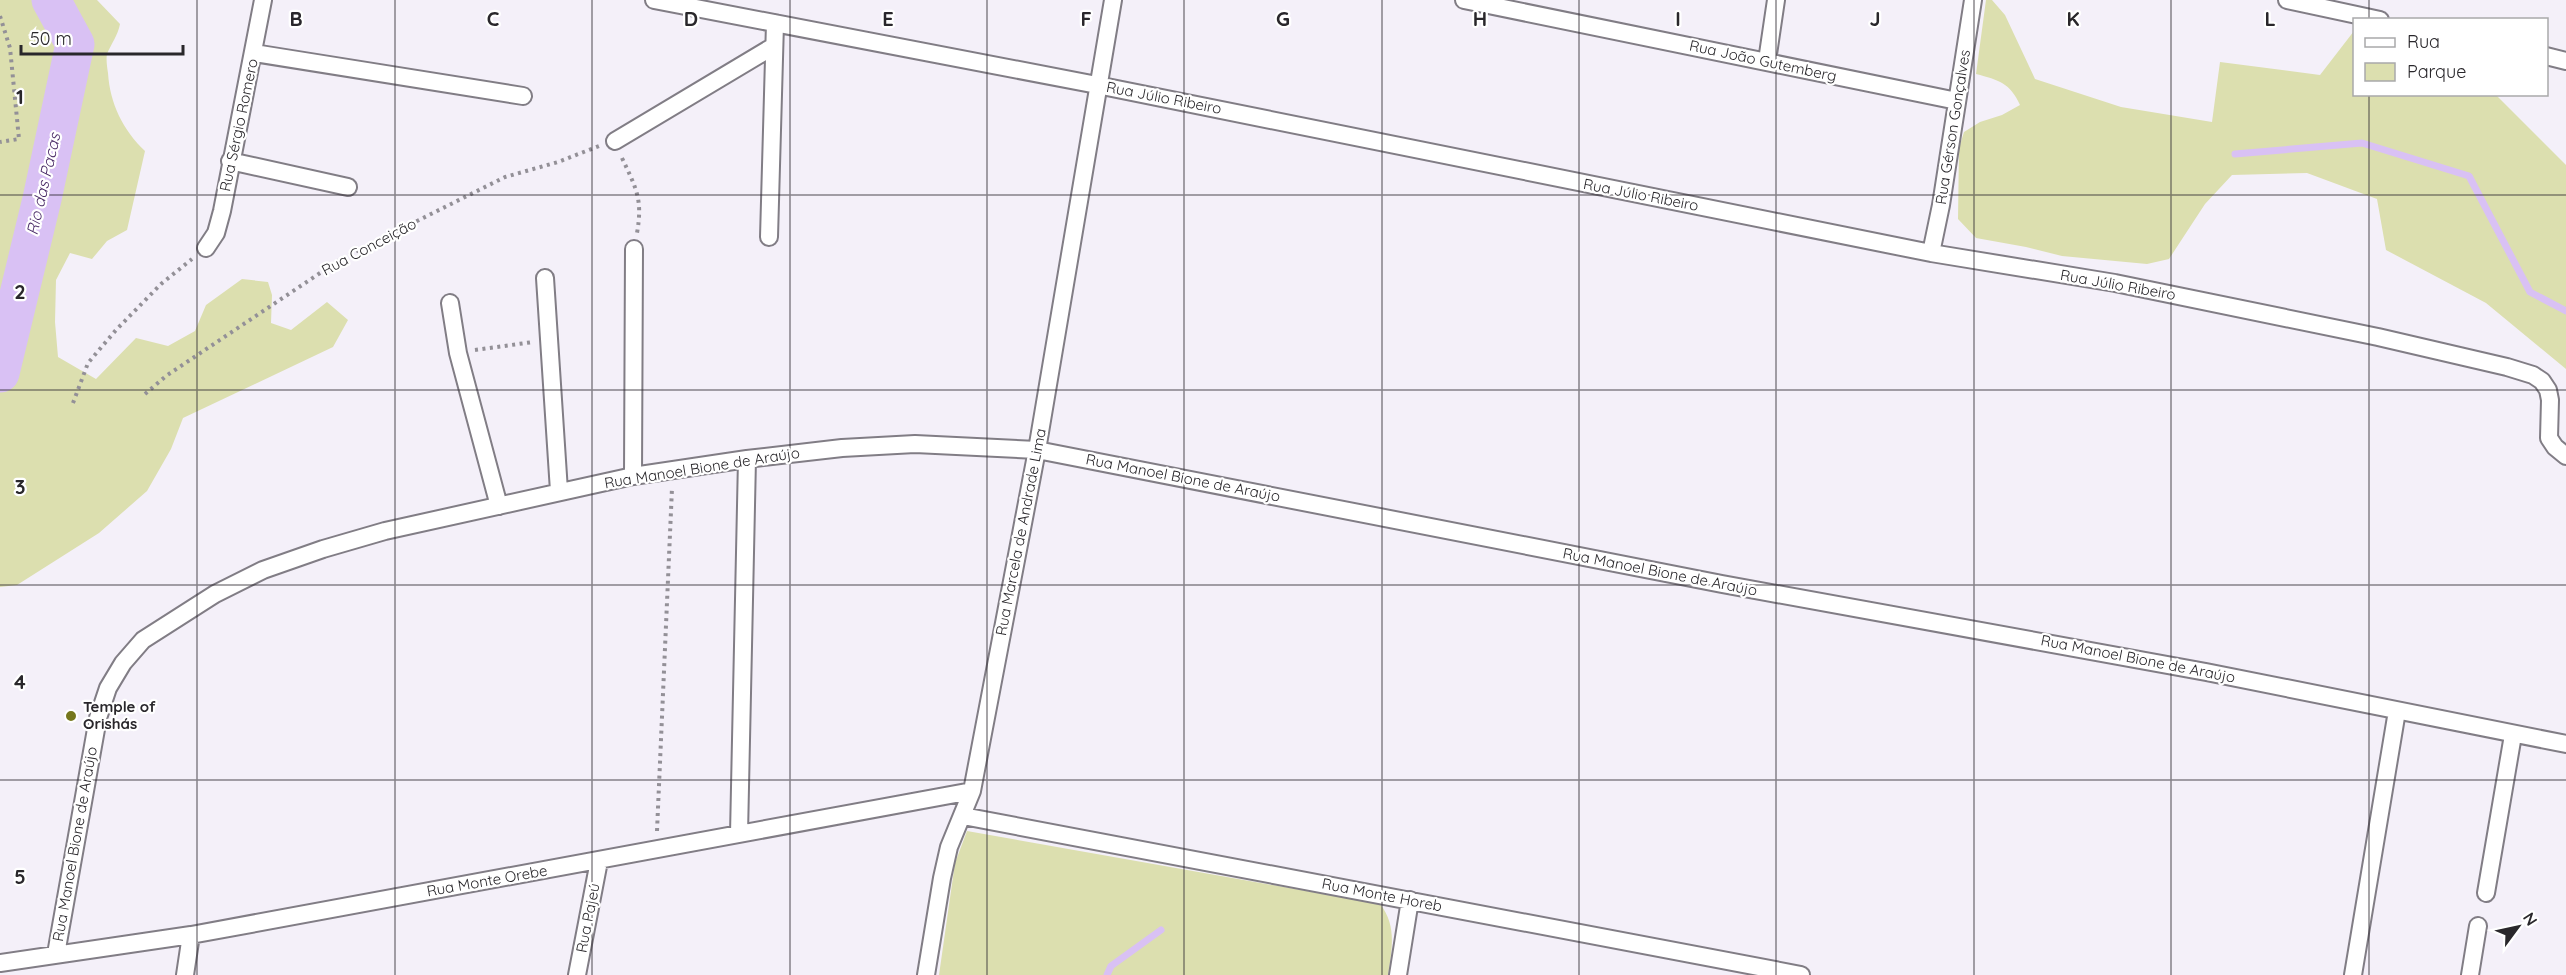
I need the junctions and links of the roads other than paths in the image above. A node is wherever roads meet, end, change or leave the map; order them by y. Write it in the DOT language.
graph roads {
  1 [pos="263,0"];
  2 [pos="654,0"];
  3 [pos="1113,0"];
  4 [pos="1464,0"];
  5 [pos="1776,0"];
  6 [pos="1973,0"];
  7 [pos="2287,0"];
  8 [pos="2371,18"];
  9 [pos="775,23"];
  10 [pos="774,46"];
  11 [pos="254,53"];
  12 [pos="2548,56"];
  13 [pos="1767,61"];
  14 [pos="2566,61"];
  15 [pos="1097,85"];
  16 [pos="523,96"];
  17 [pos="1957,101"];
  18 [pos="615,141"];
  19 [pos="230,161"];
  20 [pos="348,187"];
  21 [pos="769,237"];
  22 [pos="206,248"];
  23 [pos="634,249"];
  24 [pos="1931,253"];
  25 [pos="545,278"];
  26 [pos="450,303"];
  27 [pos="1037,450"];
  28 [pos="2566,456"];
  29 [pos="747,459"];
  30 [pos="633,476"];
  31 [pos="559,491"];
  32 [pos="498,506"];
  33 [pos="2397,711"];
  34 [pos="2513,735"];
  35 [pos="2566,744"];
  36 [pos="972,790"];
  37 [pos="963,816"];
  38 [pos="739,834"];
  39 [pos="599,861"];
  40 [pos="2486,892"];
  41 [pos="1410,900"];
  42 [pos="2478,926"];
  43 [pos="191,935"];
  44 [pos="56,954"];
  45 [pos="0,963"];
  46 [pos="185,975"];
  47 [pos="577,975"];
  48 [pos="926,975"];
  49 [pos="1398,975"];
  50 [pos="1801,975"];
  51 [pos="2354,975"];
  52 [pos="2470,975"];
  1 -- 11 [label="street, Rua Sérgio Romero"];
  2 -- 9 [label="street, Rua Júlio Ribeiro"];
  3 -- 15 [label="street, Rua Marcela de Andrade Lima"];
  4 -- 13 [label="street, Rua João Gutemberg"];
  5 -- 13 [label="street"];
  6 -- 17 [label="street, Rua Gérson Gonçalves"];
  7 -- 8 [label="street"];
  9 -- 10 [label="street"];
  9 -- 15 [label="street, Rua Júlio Ribeiro"];
  10 -- 18 [label="street"];
  10 -- 21 [label="street"];
  11 -- 16 [label="street"];
  11 -- 19 [label="street, Rua Sérgio Romero"];
  12 -- 14 [label="street"];
  13 -- 17 [label="street, Rua João Gutemberg"];
  15 -- 24 [label="street, Rua Júlio Ribeiro"];
  15 -- 27 [label="street, Rua Marcela de Andrade Lima"];
  17 -- 24 [label="street, Rua Gérson Gonçalves"];
  19 -- 20 [label="street"];
  19 -- 22 [label="street, Rua Sérgio Romero"];
  23 -- 30 [label="street"];
  24 -- 28 [label="street, Rua Júlio Ribeiro"];
  25 -- 31 [label="street"];
  26 -- 32 [label="street"];
  27 -- 29 [label="street, Rua Manoel Bione de Araújo"];
  27 -- 33 [label="street, Rua Manoel Bione de Araújo"];
  27 -- 36 [label="street, Rua Marcela de Andrade Lima"];
  29 -- 30 [label="street, Rua Manoel Bione de Araújo"];
  29 -- 38 [label="street"];
  30 -- 31 [label="street, Rua Manoel Bione de Araújo"];
  31 -- 32 [label="street, Rua Manoel Bione de Araújo"];
  32 -- 44 [label="street, Rua Manoel Bione de Araújo"];
  33 -- 34 [label="street, Rua Manoel Bione de Araújo"];
  33 -- 51 [label="street"];
  34 -- 35 [label="street, Rua Manoel Bione de Araújo"];
  34 -- 40 [label="street"];
  36 -- 37 [label="street, Rua Marcela de Andrade Lima"];
  36 -- 38 [label="street, Rua Monte Orebe"];
  37 -- 41 [label="street, Rua Monte Horeb"];
  37 -- 48 [label="street, Rua Marcela de Andrade Lima"];
  38 -- 39 [label="street, Rua Monte Orebe"];
  39 -- 43 [label="street, Rua Monte Orebe"];
  39 -- 47 [label="street, Rua Pajeú"];
  41 -- 49 [label="street"];
  41 -- 50 [label="street, Rua Monte Horeb"];
  42 -- 52 [label="street"];
  43 -- 44 [label="street, Rua Monte Orebe"];
  43 -- 46 [label="street"];
  44 -- 45 [label="street, Rua Monte Orebe"];
}
